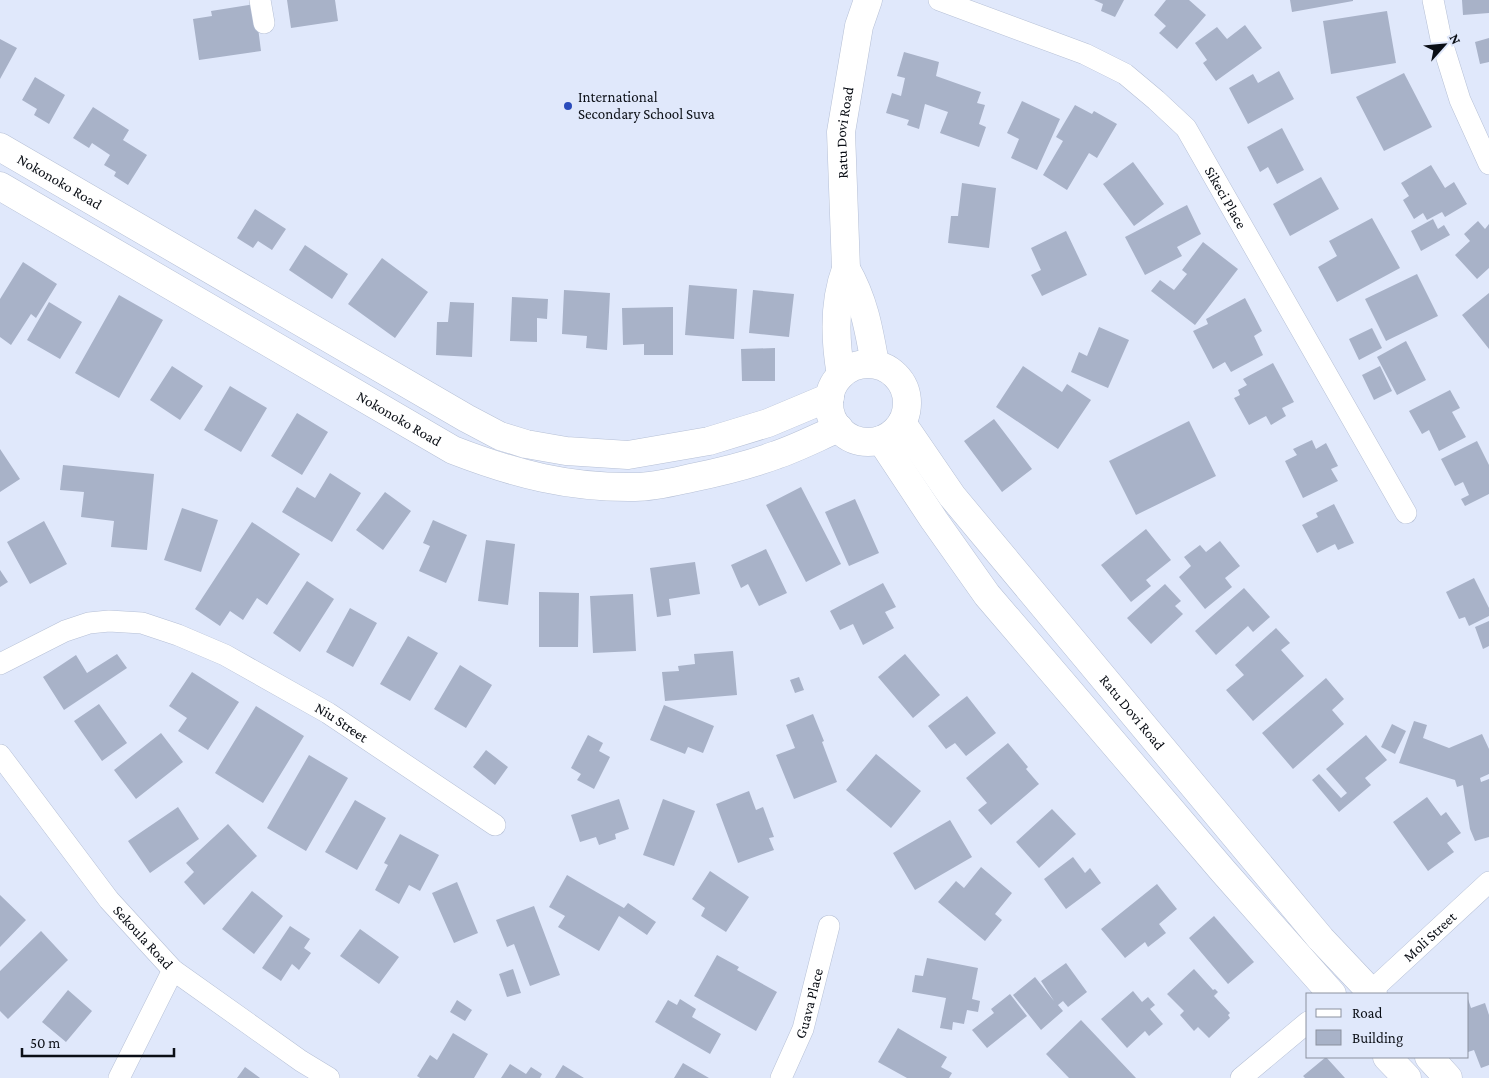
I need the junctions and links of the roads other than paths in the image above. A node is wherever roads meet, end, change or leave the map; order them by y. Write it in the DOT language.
graph roads {
  1 [pos="260,0"];
  2 [pos="868,0"];
  3 [pos="939,0"];
  4 [pos="1433,0"];
  5 [pos="264,23"];
  6 [pos="0,147"];
  7 [pos="1489,164"];
  8 [pos="0,186"];
  9 [pos="846,269"];
  10 [pos="875,364"];
  11 [pos="835,386"];
  12 [pos="839,428"];
  13 [pos="892,431"];
  14 [pos="1406,513"];
  15 [pos="0,664"];
  16 [pos="0,755"];
  17 [pos="495,825"];
  18 [pos="1489,882"];
  19 [pos="829,926"];
  20 [pos="173,970"];
  21 [pos="1361,990"];
  22 [pos="1331,993"];
  23 [pos="1302,1027"];
  24 [pos="1389,1058"];
  25 [pos="1430,1058"];
  26 [pos="119,1078"];
  27 [pos="329,1078"];
  28 [pos="781,1078"];
  29 [pos="1241,1078"];
  30 [pos="1407,1078"];
  31 [pos="1448,1078"];
  1 -- 5 [label="street"];
  2 -- 9 [label="main road, Ratu Dovi Road"];
  3 -- 14 [label="street, Sikeci Place"];
  4 -- 7 [label="street"];
  6 -- 11 [label="main road, Nokonoko Road"];
  8 -- 12 [label="main road, Nokonoko Road"];
  9 -- 10 [label="main road, Ratu Dovi Road"];
  9 -- 11 [label="main road, Ratu Dovi Road"];
  10 -- 11 [label="main road"];
  10 -- 13 [label="main road"];
  11 -- 12 [label="main road"];
  12 -- 13 [label="main road"];
  13 -- 21 [label="main road, Ratu Dovi Road"];
  13 -- 22 [label="main road"];
  15 -- 17 [label="street, Niu Street"];
  16 -- 20 [label="street, Sekoula Road"];
  18 -- 21 [label="street, Moli Street"];
  19 -- 28 [label="street, Guava Place"];
  20 -- 26 [label="street"];
  20 -- 27 [label="street, Sekoula Road"];
  23 -- 29 [label="street"];
  24 -- 30 [label="main road"];
  25 -- 31 [label="main road"];
}
